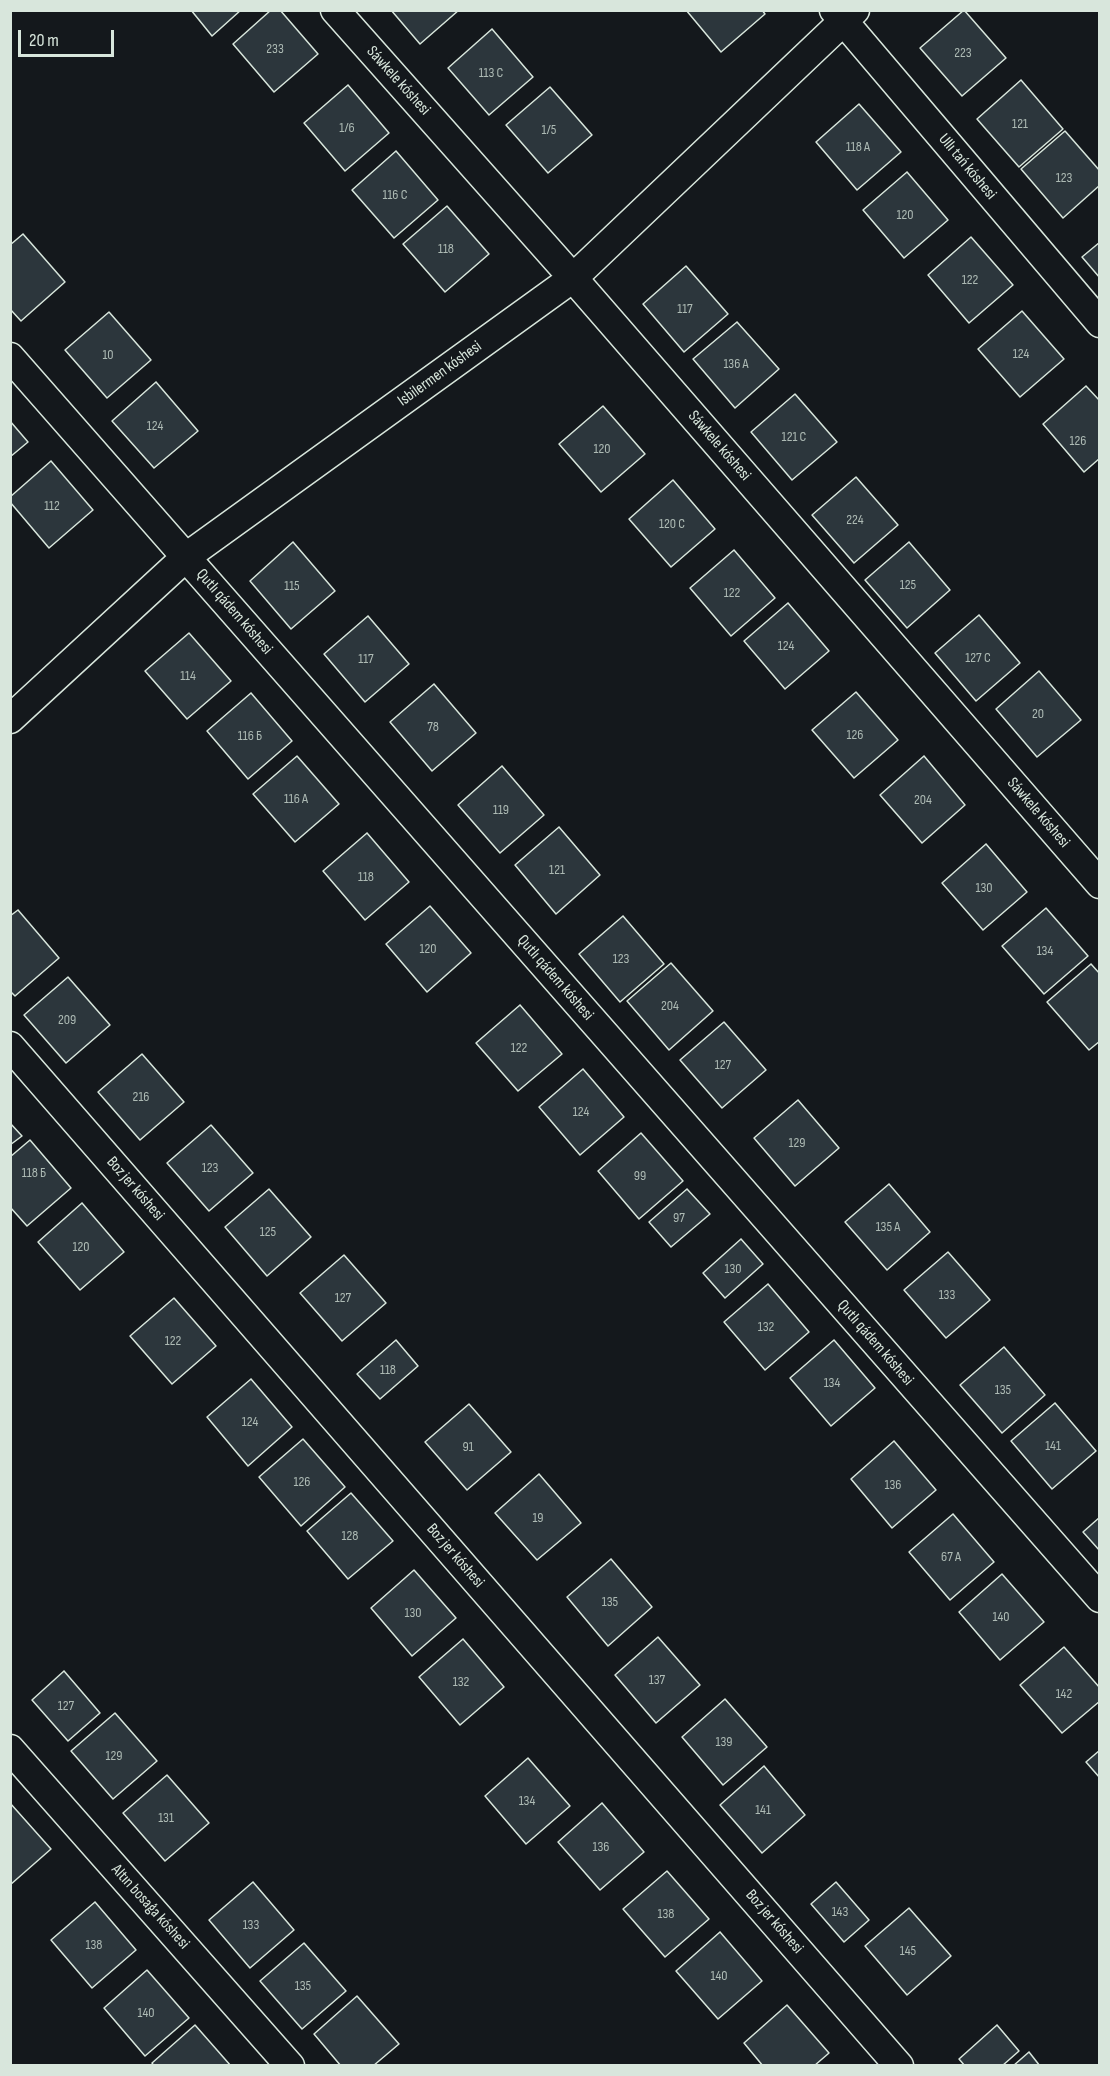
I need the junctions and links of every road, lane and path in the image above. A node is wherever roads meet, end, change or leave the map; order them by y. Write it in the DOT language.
graph roads {
  1 [pos="335,10"];
  2 [pos="844,14"];
  3 [pos="573,278"];
  4 [pos="1100,323"];
  5 [pos="10,357"];
  6 [pos="186,557"];
  7 [pos="10,719"];
  8 [pos="1100,884"];
  9 [pos="10,1046"];
  10 [pos="1100,1598"];
  11 [pos="10,1749"];
  12 [pos="291,2066"];
  13 [pos="899,2066"];
  1 -- 3 [label="street, Sáwkele kóshesi"];
  2 -- 3 [label="street, Isbilermen kóshesi"];
  2 -- 4 [label="street, Ullı tań kóshesi"];
  3 -- 6 [label="street, Isbilermen kóshesi"];
  3 -- 8 [label="street, Sáwkele kóshesi"];
  5 -- 6 [label="street, Qutlı qádem kóshesi"];
  6 -- 7 [label="street, Isbilermen kóshesi"];
  6 -- 10 [label="street, Qutlı qádem kóshesi"];
  9 -- 13 [label="street, Boz jer kóshesi"];
  11 -- 12 [label="street, Altın bosaǵa kóshesi"];
}
